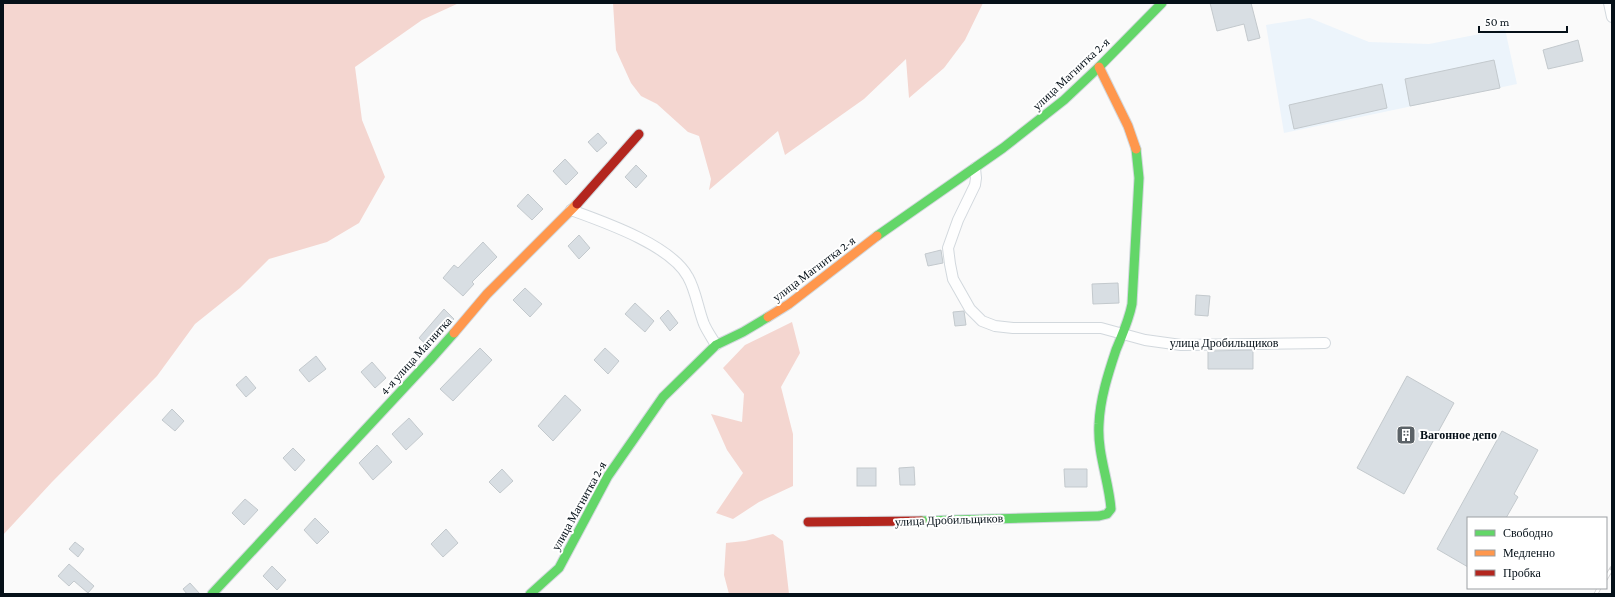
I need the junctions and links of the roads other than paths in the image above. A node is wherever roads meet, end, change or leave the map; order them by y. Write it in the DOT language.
graph roads {
  1 [pos="1162,3"];
  2 [pos="1609,3"];
  3 [pos="1612,17"];
  4 [pos="1099,67"];
  5 [pos="639,134"];
  6 [pos="975,168"];
  7 [pos="571,210"];
  8 [pos="1123,334"];
  9 [pos="1325,343"];
  10 [pos="716,345"];
  11 [pos="808,522"];
  12 [pos="212,594"];
  13 [pos="530,594"];
  1 -- 4 [label="street, улица Магнитка 2-я"];
  2 -- 3 [label="street"];
  4 -- 6 [label="street, улица Магнитка 2-я"];
  4 -- 8 [label="street"];
  5 -- 7 [label="street, 4-я улица Магнитка"];
  6 -- 8 [label="street, улица Дробильщиков"];
  6 -- 10 [label="street, улица Магнитка 2-я"];
  7 -- 10 [label="street"];
  7 -- 12 [label="street, 4-я улица Магнитка"];
  8 -- 9 [label="street, улица Дробильщиков"];
  8 -- 11 [label="street, улица Дробильщиков"];
  10 -- 13 [label="street, улица Магнитка 2-я"];
}
